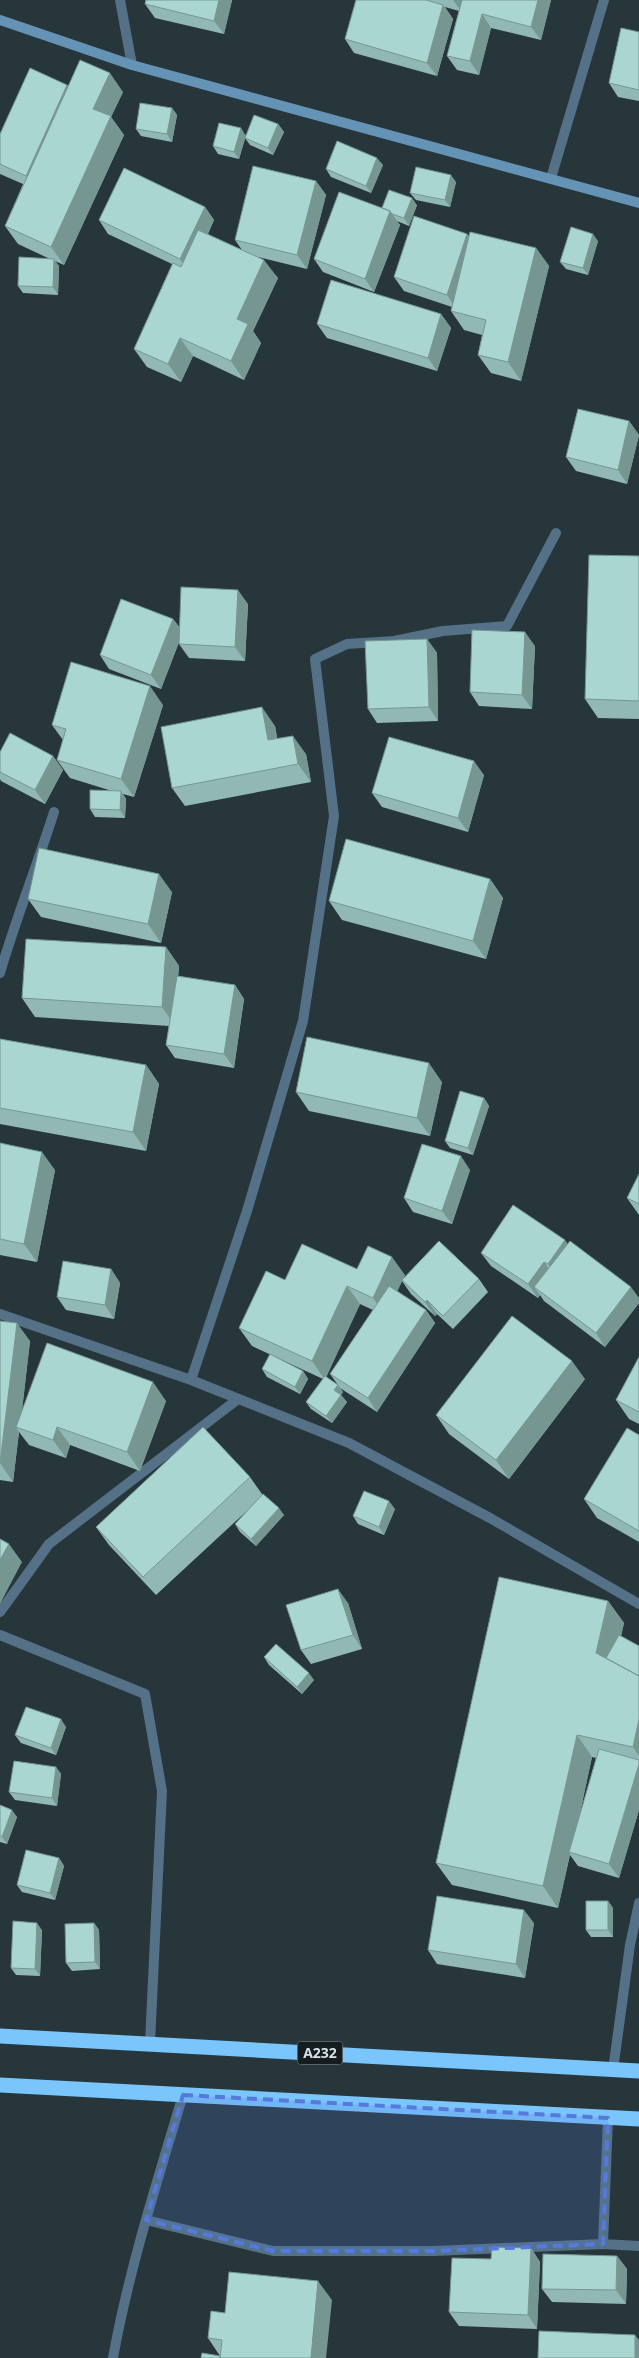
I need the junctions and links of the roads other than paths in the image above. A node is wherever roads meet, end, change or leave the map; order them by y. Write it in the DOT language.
graph roads {
  1 [pos="120,0"];
  2 [pos="604,0"];
  3 [pos="0,20"];
  4 [pos="132,65"];
  5 [pos="551,178"];
  6 [pos="639,204"];
  7 [pos="556,533"];
  8 [pos="54,812"];
  9 [pos="0,973"];
  10 [pos="0,1314"];
  11 [pos="191,1380"];
  12 [pos="238,1399"];
  13 [pos="639,1604"];
  14 [pos="0,1612"];
  15 [pos="0,1635"];
  16 [pos="639,1903"];
  17 [pos="0,2036"];
  18 [pos="150,2043"];
  19 [pos="613,2070"];
  20 [pos="639,2072"];
  21 [pos="0,2085"];
  22 [pos="183,2095"];
  23 [pos="608,2118"];
  24 [pos="639,2119"];
  25 [pos="146,2220"];
  26 [pos="603,2244"];
  27 [pos="639,2246"];
  28 [pos="113,2358"];
  1 -- 4 [label="street"];
  2 -- 5 [label="street"];
  3 -- 4 [label="street"];
  4 -- 5 [label="street"];
  5 -- 6 [label="street"];
  7 -- 11 [label="street"];
  8 -- 9 [label="street"];
  10 -- 11 [label="street"];
  11 -- 12 [label="street"];
  12 -- 13 [label="street"];
  12 -- 14 [label="street"];
  15 -- 18 [label="street"];
  16 -- 19 [label="street"];
  17 -- 18 [label="highway, A232"];
  18 -- 19 [label="highway, A232"];
  19 -- 20 [label="highway, A232"];
  21 -- 22 [label="highway"];
  22 -- 23 [label="highway"];
  22 -- 25 [label="street"];
  23 -- 24 [label="highway"];
  23 -- 26 [label="street"];
  25 -- 26 [label="street"];
  25 -- 28 [label="street"];
  26 -- 27 [label="street"];
}
